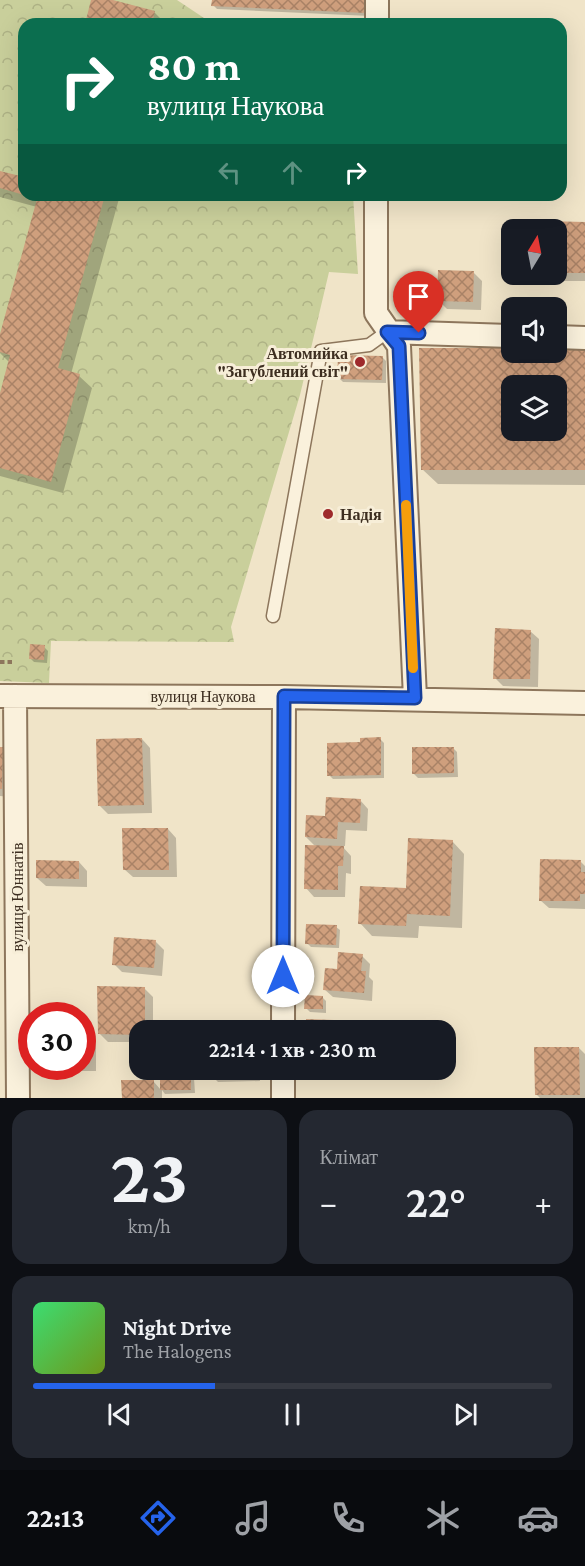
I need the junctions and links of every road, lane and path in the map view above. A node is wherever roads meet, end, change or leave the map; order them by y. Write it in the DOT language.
graph roads {
  1 [pos="377,0"];
  2 [pos="377,18"];
  3 [pos="376,201"];
  4 [pos="387,332"];
  5 [pos="501,336"];
  6 [pos="567,337"];
  7 [pos="585,338"];
  8 [pos="273,616"];
  9 [pos="0,662"];
  10 [pos="14,662"];
  11 [pos="8,696"];
  12 [pos="284,696"];
  13 [pos="415,698"];
  14 [pos="585,703"];
  15 [pos="283,1020"];
  16 [pos="283,1080"];
  17 [pos="18,1098"];
  18 [pos="283,1098"];
  1 -- 2 [label="street"];
  3 -- 4 [label="street"];
  4 -- 5 [label="street"];
  4 -- 8 [label="lane"];
  4 -- 13 [label="street"];
  6 -- 7 [label="street"];
  9 -- 10 [label="path"];
  11 -- 12 [label="street, вулиця Наукова"];
  11 -- 17 [label="street, вулиця Юннатів"];
  12 -- 13 [label="street, вулиця Наукова"];
  12 -- 15 [label="street"];
  13 -- 14 [label="street, вулиця Наукова"];
  16 -- 18 [label="street"];
}
